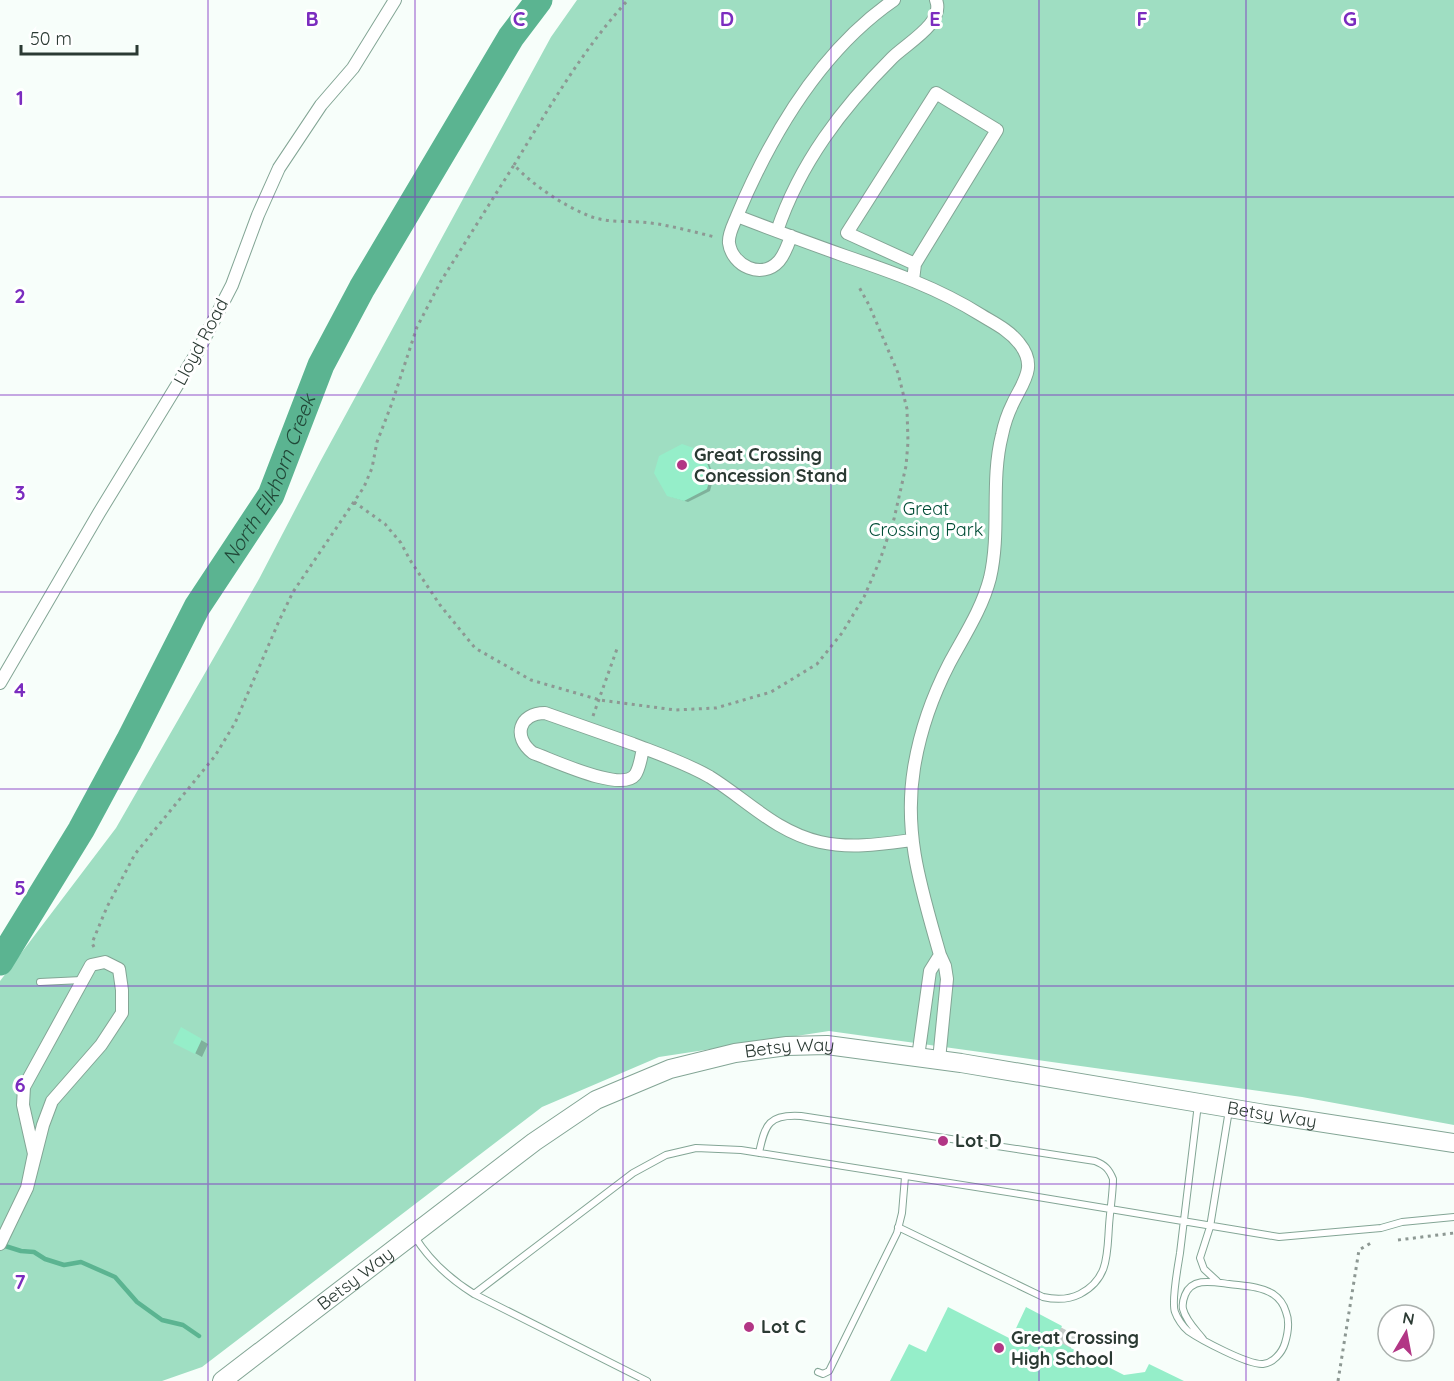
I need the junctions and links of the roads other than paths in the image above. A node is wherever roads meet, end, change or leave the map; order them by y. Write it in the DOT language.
graph roads {
  1 [pos="396,0"];
  2 [pos="894,0"];
  3 [pos="936,0"];
  4 [pos="737,216"];
  5 [pos="777,231"];
  6 [pos="791,236"];
  7 [pos="915,264"];
  8 [pos="913,280"];
  9 [pos="0,683"];
  10 [pos="643,748"];
  11 [pos="912,840"];
  12 [pos="940,955"];
  13 [pos="82,980"];
  14 [pos="40,982"];
  15 [pos="926,1002"];
  16 [pos="944,1004"];
  17 [pos="918,1057"];
  18 [pos="939,1060"];
  19 [pos="1198,1103"];
  20 [pos="1229,1108"];
  21 [pos="35,1140"];
  22 [pos="1454,1143"];
  23 [pos="759,1153"];
  24 [pos="905,1176"];
  25 [pos="1110,1209"];
  26 [pos="1454,1217"];
  27 [pos="1184,1222"];
  28 [pos="898,1227"];
  29 [pos="1209,1227"];
  30 [pos="413,1234"];
  31 [pos="2,1240"];
  32 [pos="1221,1282"];
  33 [pos="474,1294"];
  34 [pos="1203,1339"];
  35 [pos="818,1372"];
  36 [pos="222,1381"];
  37 [pos="647,1381"];
  1 -- 9 [label="street, Lloyd Road"];
  2 -- 4 [label="street"];
  3 -- 5 [label="street"];
  4 -- 5 [label="street"];
  4 -- 6 [label="street"];
  5 -- 6 [label="street"];
  6 -- 8 [label="street"];
  7 -- 7 [label="street"];
  7 -- 8 [label="street"];
  8 -- 11 [label="street"];
  10 -- 10 [label="street"];
  10 -- 11 [label="street"];
  11 -- 12 [label="street"];
  12 -- 15 [label="street"];
  12 -- 16 [label="street"];
  13 -- 14 [label="lane"];
  13 -- 21 [label="street"];
  13 -- 21 [label="street"];
  15 -- 16 [label="street"];
  15 -- 17 [label="street"];
  16 -- 18 [label="street"];
  17 -- 18 [label="street, Betsy Way"];
  17 -- 30 [label="street, Betsy Way"];
  18 -- 19 [label="street, Betsy Way"];
  19 -- 20 [label="street, Betsy Way"];
  19 -- 27 [label="lane"];
  20 -- 22 [label="street, Betsy Way"];
  20 -- 29 [label="lane"];
  21 -- 31 [label="street"];
  23 -- 24 [label="lane"];
  23 -- 25 [label="lane"];
  23 -- 33 [label="lane"];
  24 -- 25 [label="lane"];
  24 -- 28 [label="lane"];
  25 -- 27 [label="lane"];
  25 -- 28 [label="lane"];
  26 -- 29 [label="lane"];
  27 -- 29 [label="lane"];
  27 -- 34 [label="lane"];
  28 -- 35 [label="lane"];
  29 -- 32 [label="lane"];
  30 -- 33 [label="lane"];
  30 -- 36 [label="street, Betsy Way"];
  32 -- 34 [label="lane"];
  32 -- 34 [label="lane"];
  33 -- 37 [label="lane"];
}
